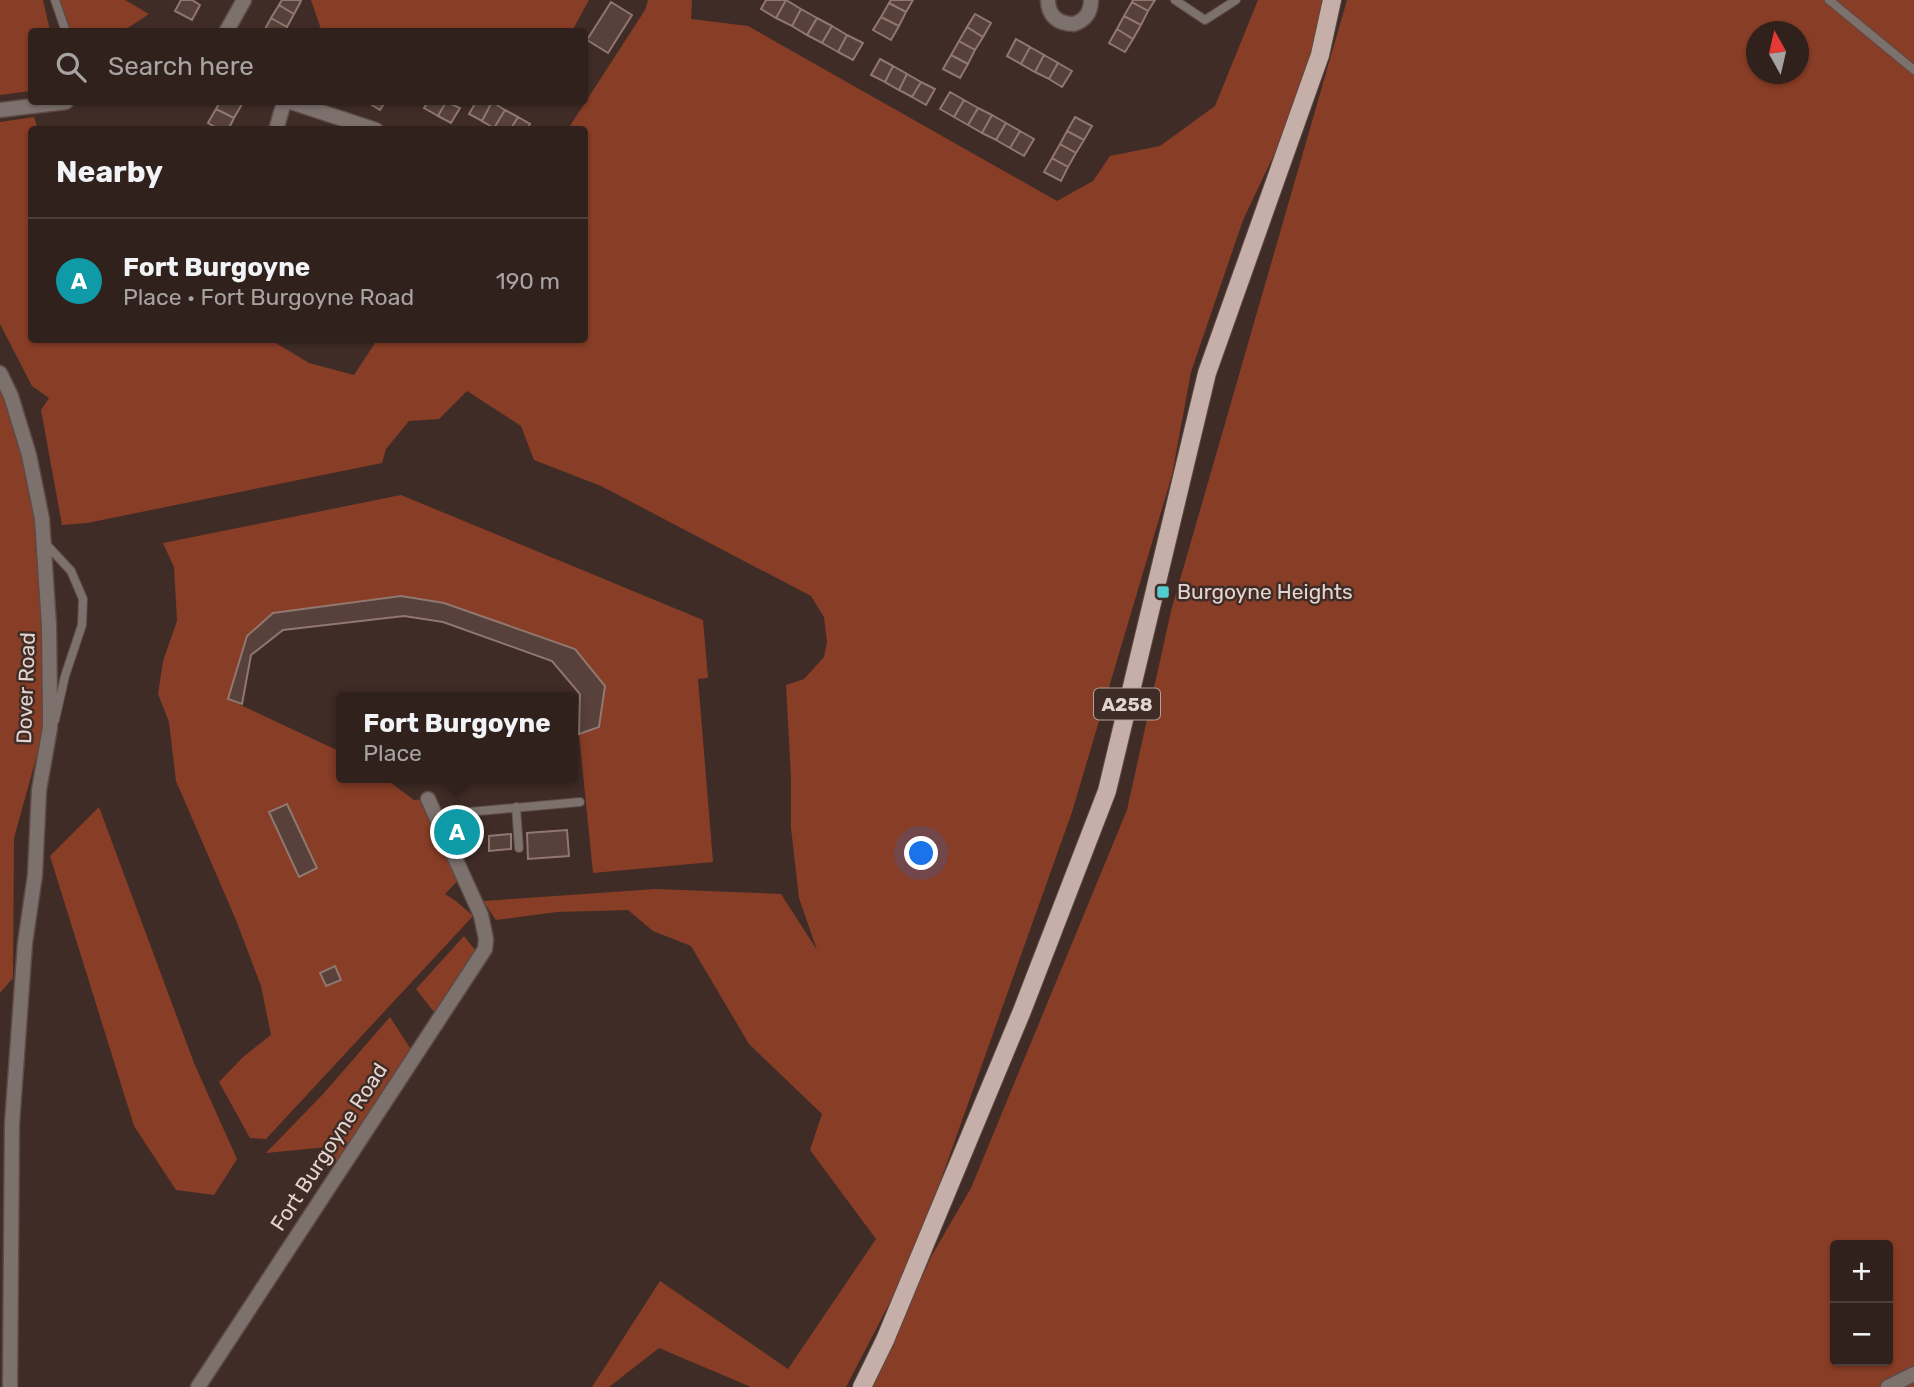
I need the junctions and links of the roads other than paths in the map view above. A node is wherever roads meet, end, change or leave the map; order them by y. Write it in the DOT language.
graph roads {
  1 [pos="55,0"];
  2 [pos="244,0"];
  3 [pos="1048,0"];
  4 [pos="1091,0"];
  5 [pos="1175,0"];
  6 [pos="1236,0"];
  7 [pos="1332,0"];
  8 [pos="1829,0"];
  9 [pos="65,28"];
  10 [pos="228,28"];
  11 [pos="1914,70"];
  12 [pos="41,105"];
  13 [pos="283,105"];
  14 [pos="300,105"];
  15 [pos="0,110"];
  16 [pos="277,126"];
  17 [pos="364,126"];
  18 [pos="0,373"];
  19 [pos="45,543"];
  20 [pos="44,761"];
  21 [pos="428,799"];
  22 [pos="580,802"];
  23 [pos="516,807"];
  24 [pos="435,815"];
  25 [pos="519,848"];
  26 [pos="1914,1374"];
  27 [pos="10,1387"];
  28 [pos="198,1387"];
  29 [pos="862,1387"];
  30 [pos="1888,1387"];
  1 -- 9 [label="lane"];
  2 -- 10 [label="street"];
  3 -- 4 [label="street"];
  5 -- 6 [label="lane"];
  7 -- 29 [label="main road, A258"];
  8 -- 11 [label="lane"];
  12 -- 15 [label="street"];
  13 -- 16 [label="street"];
  14 -- 17 [label="street"];
  18 -- 19 [label="street, Dover Road"];
  19 -- 20 [label="street, Dover Road"];
  19 -- 20 [label="lane"];
  20 -- 27 [label="street, Dover Road"];
  21 -- 24 [label="street"];
  22 -- 23 [label="lane"];
  23 -- 24 [label="lane"];
  23 -- 25 [label="lane"];
  24 -- 28 [label="street, Fort Burgoyne Road"];
  26 -- 30 [label="street"];
}
